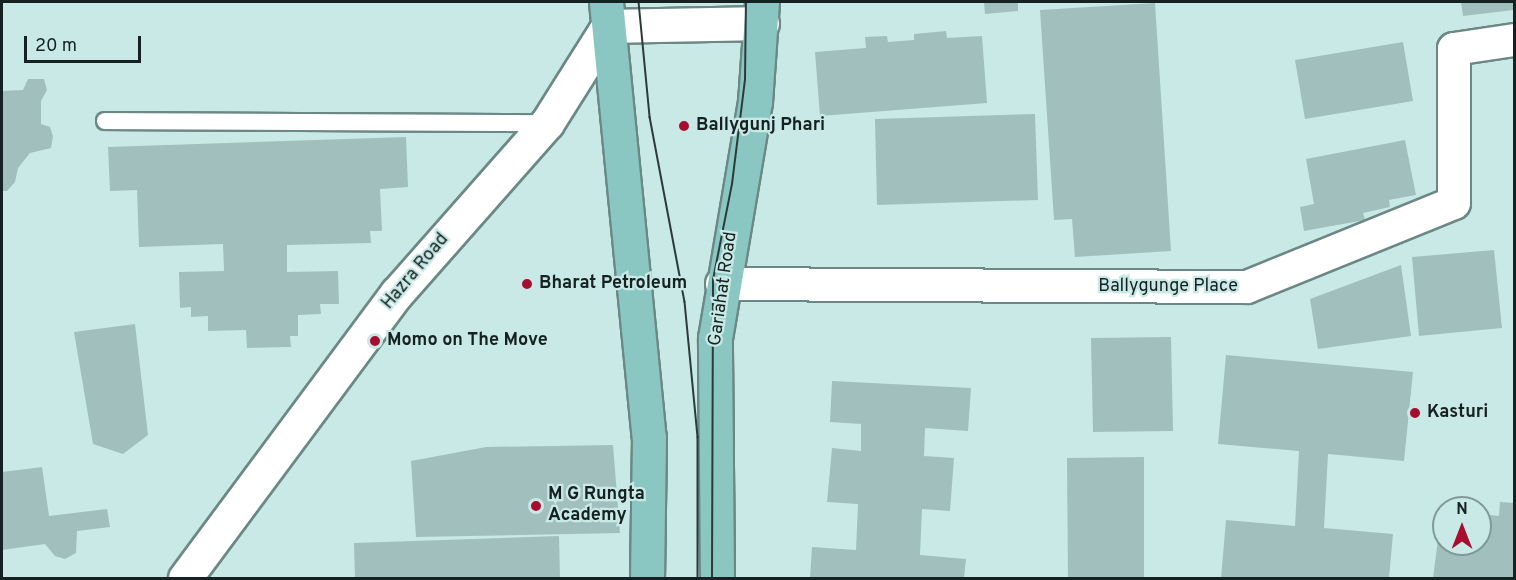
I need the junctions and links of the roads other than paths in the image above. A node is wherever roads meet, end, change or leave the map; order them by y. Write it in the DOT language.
graph roads {
  1 [pos="762,12"];
  2 [pos="607,14"];
  3 [pos="1515,40"];
  4 [pos="105,121"];
  5 [pos="547,123"];
  6 [pos="722,284"];
  7 [pos="185,579"];
  8 [pos="647,579"];
  9 [pos="717,579"];
  1 -- 2 [label="main road"];
  1 -- 6 [label="main road, Gariahat Road"];
  2 -- 5 [label="main road, Hazra Road"];
  2 -- 8 [label="main road"];
  3 -- 6 [label="street, Ballygunge Place"];
  4 -- 5 [label="lane"];
  5 -- 7 [label="main road, Hazra Road"];
  6 -- 9 [label="main road, Gariahat Road"];
}
